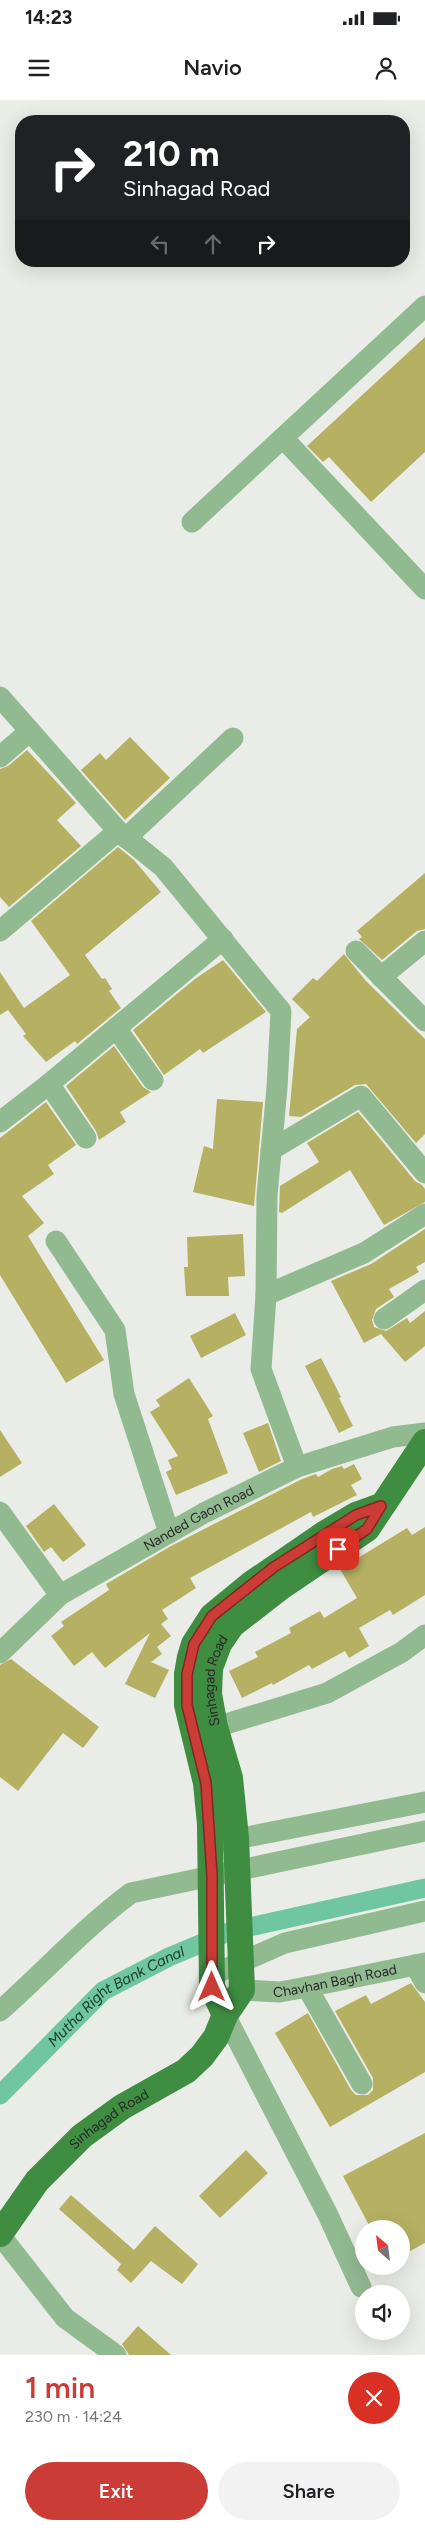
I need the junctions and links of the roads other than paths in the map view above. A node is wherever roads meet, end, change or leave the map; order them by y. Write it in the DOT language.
graph roads {
  1 [pos="425,306"];
  2 [pos="283,438"];
  3 [pos="192,522"];
  4 [pos="425,589"];
  5 [pos="0,697"];
  6 [pos="30,731"];
  7 [pos="233,738"];
  8 [pos="0,757"];
  9 [pos="122,834"];
  10 [pos="0,931"];
  11 [pos="223,939"];
  12 [pos="425,941"];
  13 [pos="356,951"];
  14 [pos="381,976"];
  15 [pos="425,1021"];
  16 [pos="116,1028"];
  17 [pos="153,1080"];
  18 [pos="49,1084"];
  19 [pos="0,1122"];
  20 [pos="86,1138"];
  21 [pos="271,1150"];
  22 [pos="425,1173"];
  23 [pos="425,1214"];
  24 [pos="56,1241"];
  25 [pos="425,1290"];
  26 [pos="266,1295"];
  27 [pos="384,1320"];
  28 [pos="425,1433"];
  29 [pos="425,1442"];
  30 [pos="297,1467"];
  31 [pos="0,1512"];
  32 [pos="169,1533"];
  33 [pos="60,1595"];
  34 [pos="425,1635"];
  35 [pos="0,1653"];
  36 [pos="204,1730"];
  37 [pos="218,1780"];
  38 [pos="425,1788"];
  39 [pos="425,1802"];
  40 [pos="396,1808"];
  41 [pos="425,1831"];
  42 [pos="236,1838"];
  43 [pos="211,1844"];
  44 [pos="237,1869"];
  45 [pos="212,1876"];
  46 [pos="425,1911"];
  47 [pos="242,1961"];
  48 [pos="420,1964"];
  49 [pos="212,1975"];
  50 [pos="425,1983"];
  51 [pos="308,1988"];
  52 [pos="242,1990"];
  53 [pos="0,2011"];
  54 [pos="225,2015"];
  55 [pos="362,2084"];
  56 [pos="0,2235"];
  57 [pos="360,2285"];
  58 [pos="116,2355"];
  1 -- 2 [label="street"];
  2 -- 3 [label="street"];
  2 -- 4 [label="street"];
  5 -- 6 [label="street"];
  6 -- 8 [label="street"];
  6 -- 9 [label="street"];
  7 -- 9 [label="street"];
  9 -- 10 [label="street"];
  9 -- 11 [label="street"];
  11 -- 16 [label="street"];
  11 -- 21 [label="street"];
  12 -- 14 [label="street"];
  13 -- 14 [label="street"];
  14 -- 15 [label="street"];
  16 -- 17 [label="street"];
  16 -- 18 [label="street"];
  18 -- 19 [label="street"];
  18 -- 20 [label="street"];
  21 -- 22 [label="street"];
  21 -- 26 [label="street"];
  23 -- 26 [label="street"];
  24 -- 32 [label="street"];
  25 -- 27 [label="street"];
  26 -- 30 [label="street"];
  28 -- 30 [label="street, Nanded Gaon Road"];
  29 -- 36 [label="main road, Sinhagad Road"];
  30 -- 32 [label="street, Nanded Gaon Road"];
  31 -- 33 [label="street"];
  32 -- 33 [label="street, Nanded Gaon Road"];
  33 -- 35 [label="street, Nanded Gaon Road"];
  34 -- 36 [label="street"];
  36 -- 37 [label="main road, Sinhagad Road"];
  37 -- 42 [label="main road, Sinhagad Road"];
  37 -- 43 [label="main road, Sinhagad Road"];
  38 -- 40 [label="street"];
  39 -- 40 [label="street"];
  40 -- 42 [label="street"];
  41 -- 44 [label="street"];
  42 -- 43 [label="street"];
  42 -- 44 [label="main road, Sinhagad Road"];
  43 -- 45 [label="main road, Sinhagad Road"];
  44 -- 45 [label="street"];
  44 -- 47 [label="main road, Sinhagad Road"];
  45 -- 49 [label="main road, Sinhagad Road"];
  45 -- 53 [label="street"];
  46 -- 47 [label="street"];
  47 -- 49 [label="street"];
  47 -- 52 [label="main road, Sinhagad Road"];
  48 -- 50 [label="street"];
  48 -- 51 [label="street, Chavhan Bagh Road"];
  49 -- 54 [label="main road, Sinhagad Road"];
  51 -- 52 [label="street, Chavhan Bagh Road"];
  51 -- 55 [label="street"];
  52 -- 54 [label="main road, Sinhagad Road"];
  54 -- 56 [label="main road, Sinhagad Road"];
  54 -- 57 [label="street"];
  56 -- 58 [label="street"];
}
